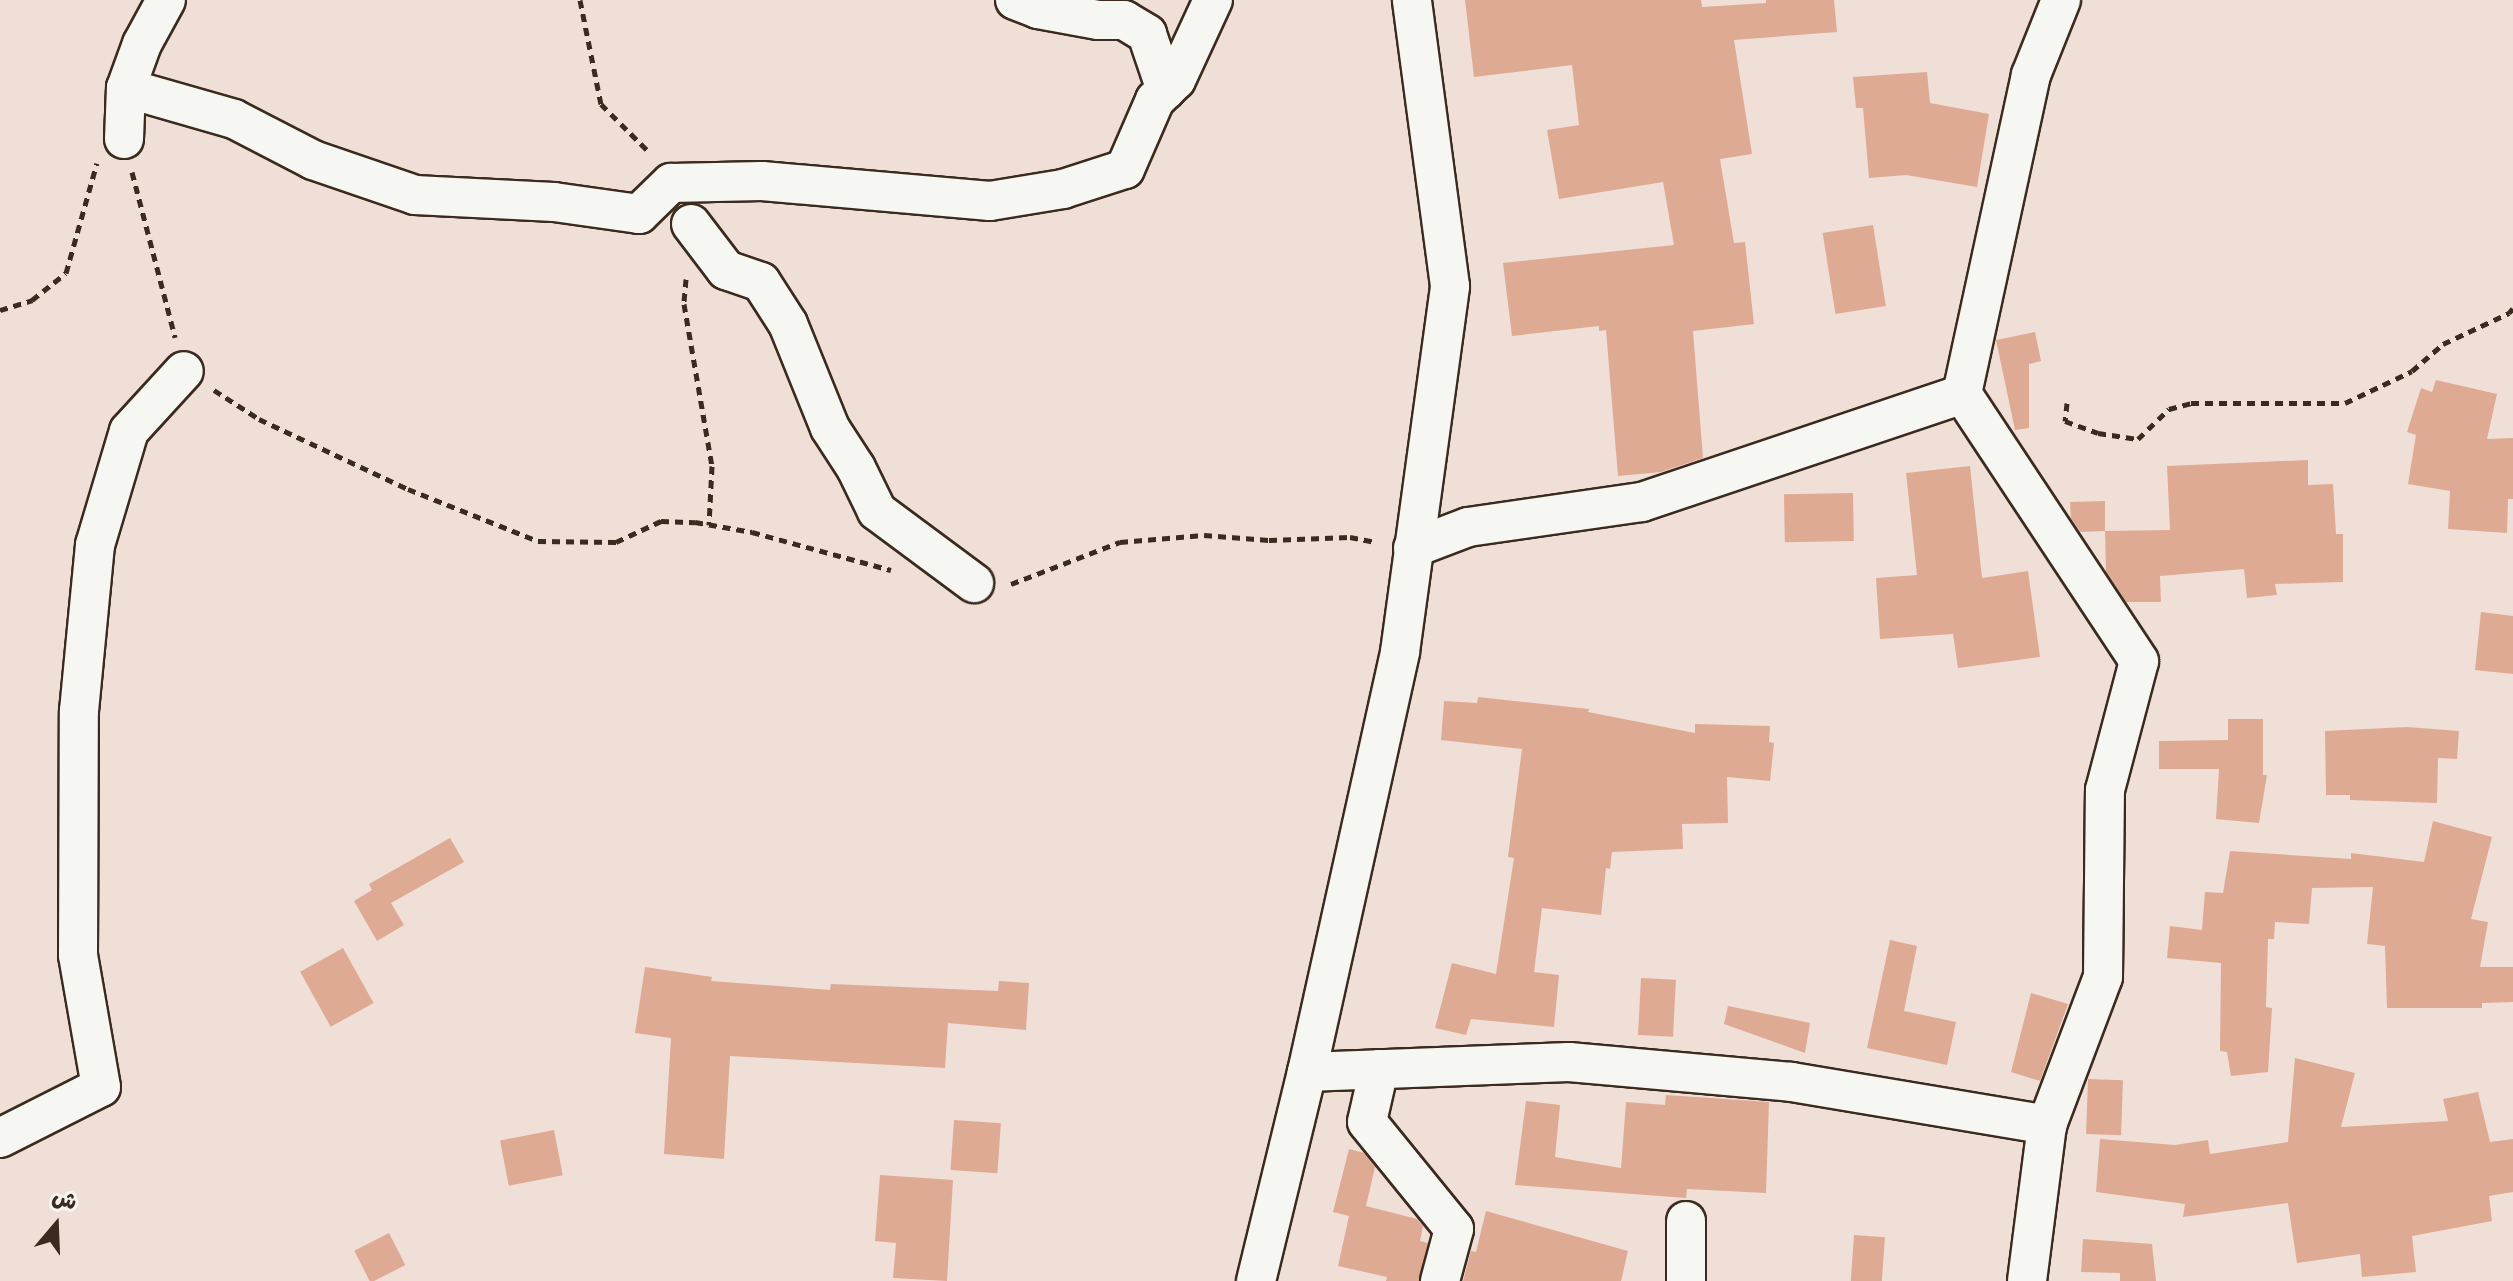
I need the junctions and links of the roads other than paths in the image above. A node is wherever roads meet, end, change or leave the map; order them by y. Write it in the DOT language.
graph roads {
  1 [pos="166,0"];
  2 [pos="1015,0"];
  3 [pos="1213,0"];
  4 [pos="1412,0"];
  5 [pos="2061,0"];
  6 [pos="126,88"];
  7 [pos="1166,90"];
  8 [pos="124,139"];
  9 [pos="691,224"];
  10 [pos="184,371"];
  11 [pos="1962,394"];
  12 [pos="1413,548"];
  13 [pos="974,583"];
  14 [pos="1379,1069"];
  15 [pos="1307,1072"];
  16 [pos="2047,1125"];
  17 [pos="0,1138"];
  18 [pos="1686,1221"];
  19 [pos="1256,1281"];
  20 [pos="1440,1281"];
  21 [pos="1686,1281"];
  22 [pos="2027,1281"];
  1 -- 6 [label="street"];
  2 -- 7 [label="street"];
  3 -- 7 [label="street"];
  4 -- 12 [label="street"];
  5 -- 11 [label="street"];
  6 -- 7 [label="street"];
  6 -- 8 [label="street"];
  9 -- 13 [label="street"];
  10 -- 17 [label="street"];
  11 -- 12 [label="street"];
  11 -- 16 [label="street"];
  12 -- 15 [label="street"];
  14 -- 15 [label="street"];
  14 -- 16 [label="street"];
  14 -- 20 [label="street"];
  15 -- 19 [label="street"];
  16 -- 22 [label="street"];
  18 -- 21 [label="street"];
}
